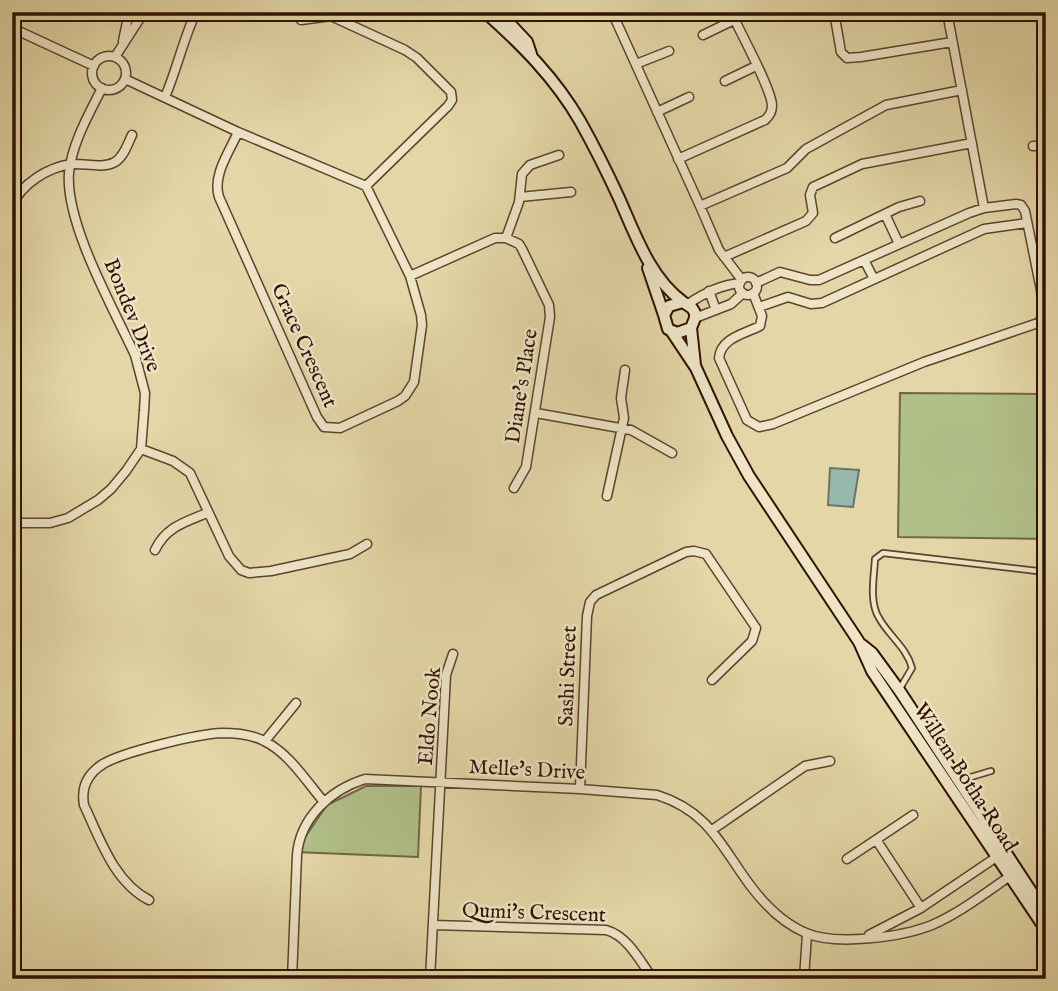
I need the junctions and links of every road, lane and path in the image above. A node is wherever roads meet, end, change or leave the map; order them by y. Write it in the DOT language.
graph roads {
  1 [pos="129,12"];
  2 [pos="144,12"];
  3 [pos="196,12"];
  4 [pos="485,12"];
  5 [pos="499,12"];
  6 [pos="629,12"];
  7 [pos="834,12"];
  8 [pos="947,12"];
  9 [pos="310,15"];
  10 [pos="613,15"];
  11 [pos="733,16"];
  12 [pos="301,20"];
  13 [pos="12,28"];
  14 [pos="703,35"];
  15 [pos="952,42"];
  16 [pos="122,44"];
  17 [pos="669,51"];
  18 [pos="531,54"];
  19 [pos="115,57"];
  20 [pos="636,64"];
  21 [pos="94,66"];
  22 [pos="756,66"];
  23 [pos="125,79"];
  24 [pos="724,81"];
  25 [pos="102,88"];
  26 [pos="962,90"];
  27 [pos="165,97"];
  28 [pos="690,97"];
  29 [pos="657,112"];
  30 [pos="238,132"];
  31 [pos="132,135"];
  32 [pos="972,143"];
  33 [pos="1046,145"];
  34 [pos="1033,146"];
  35 [pos="559,155"];
  36 [pos="678,159"];
  37 [pos="71,164"];
  38 [pos="366,187"];
  39 [pos="571,192"];
  40 [pos="520,197"];
  41 [pos="920,201"];
  42 [pos="12,206"];
  43 [pos="700,206"];
  44 [pos="984,208"];
  45 [pos="885,214"];
  46 [pos="1027,223"];
  47 [pos="506,237"];
  48 [pos="835,238"];
  49 [pos="900,244"];
  50 [pos="646,257"];
  51 [pos="724,257"];
  52 [pos="864,260"];
  53 [pos="410,276"];
  54 [pos="874,279"];
  55 [pos="756,283"];
  56 [pos="742,285"];
  57 [pos="709,291"];
  58 [pos="753,293"];
  59 [pos="686,303"];
  60 [pos="759,307"];
  61 [pos="716,310"];
  62 [pos="664,314"];
  63 [pos="693,323"];
  64 [pos="672,332"];
  65 [pos="696,368"];
  66 [pos="625,370"];
  67 [pos="536,414"];
  68 [pos="626,430"];
  69 [pos="141,449"];
  70 [pos="672,453"];
  71 [pos="514,488"];
  72 [pos="607,496"];
  73 [pos="208,513"];
  74 [pos="12,523"];
  75 [pos="367,544"];
  76 [pos="155,550"];
  77 [pos="1046,572"];
  78 [pos="859,642"];
  79 [pos="453,654"];
  80 [pos="712,680"];
  81 [pos="900,691"];
  82 [pos="296,703"];
  83 [pos="265,741"];
  84 [pos="830,761"];
  85 [pos="991,771"];
  86 [pos="959,781"];
  87 [pos="442,782"];
  88 [pos="580,789"];
  89 [pos="324,802"];
  90 [pos="913,815"];
  91 [pos="712,830"];
  92 [pos="877,841"];
  93 [pos="1001,854"];
  94 [pos="847,859"];
  95 [pos="1013,873"];
  96 [pos="149,901"];
  97 [pos="920,908"];
  98 [pos="1046,914"];
  99 [pos="433,925"];
  100 [pos="1046,930"];
  101 [pos="807,934"];
  102 [pos="860,938"];
  103 [pos="292,979"];
  104 [pos="430,979"];
  105 [pos="653,979"];
  106 [pos="804,979"];
  1 -- 16 [label="street"];
  2 -- 16 [label="street"];
  3 -- 27 [label="street"];
  4 -- 18 [label="street"];
  5 -- 18 [label="street"];
  6 -- 10 [label="street"];
  7 -- 15 [label="street"];
  8 -- 15 [label="street"];
  9 -- 12 [label="street"];
  9 -- 38 [label="street"];
  10 -- 20 [label="street"];
  11 -- 14 [label="street"];
  11 -- 22 [label="street"];
  13 -- 21 [label="street"];
  15 -- 26 [label="street"];
  16 -- 19 [label="street"];
  17 -- 20 [label="street"];
  18 -- 50 [label="street"];
  19 -- 21 [label="street"];
  19 -- 23 [label="street"];
  20 -- 29 [label="street"];
  21 -- 25 [label="street"];
  22 -- 24 [label="street"];
  22 -- 36 [label="street"];
  23 -- 25 [label="street"];
  23 -- 27 [label="street"];
  25 -- 37 [label="street, Bondev Drive"];
  26 -- 32 [label="street"];
  26 -- 43 [label="street"];
  27 -- 30 [label="street"];
  28 -- 29 [label="street"];
  29 -- 36 [label="street"];
  30 -- 38 [label="street"];
  30 -- 53 [label="street, Grace Crescent"];
  31 -- 37 [label="street"];
  32 -- 44 [label="street"];
  32 -- 51 [label="street"];
  33 -- 34 [label="street"];
  35 -- 40 [label="street"];
  36 -- 43 [label="street"];
  37 -- 42 [label="street"];
  37 -- 69 [label="street, Bondev Drive"];
  38 -- 53 [label="street, Grace Crescent"];
  39 -- 40 [label="street"];
  40 -- 47 [label="street"];
  41 -- 45 [label="street"];
  43 -- 51 [label="street"];
  44 -- 46 [label="street"];
  44 -- 49 [label="street"];
  45 -- 48 [label="street"];
  45 -- 49 [label="street"];
  46 -- 54 [label="street"];
  46 -- 60 [label="street"];
  47 -- 53 [label="street"];
  47 -- 67 [label="street, Diane's Place"];
  49 -- 52 [label="street"];
  50 -- 59 [label="street"];
  50 -- 62 [label="street"];
  51 -- 56 [label="street"];
  52 -- 54 [label="street"];
  52 -- 55 [label="street"];
  54 -- 60 [label="street"];
  55 -- 56 [label="street"];
  55 -- 58 [label="street"];
  56 -- 57 [label="street"];
  56 -- 58 [label="street"];
  56 -- 61 [label="street"];
  57 -- 59 [label="street"];
  57 -- 61 [label="street"];
  58 -- 60 [label="street"];
  59 -- 62 [label="street"];
  59 -- 63 [label="street"];
  61 -- 63 [label="street"];
  62 -- 64 [label="street"];
  63 -- 64 [label="street"];
  63 -- 65 [label="street, Willem Botha Road"];
  64 -- 65 [label="street, Willem Botha Road"];
  65 -- 78 [label="street, Willem Botha Road"];
  66 -- 68 [label="street"];
  67 -- 68 [label="street"];
  67 -- 71 [label="street, Diane's Place"];
  68 -- 70 [label="street"];
  68 -- 72 [label="street"];
  69 -- 73 [label="street"];
  69 -- 74 [label="street"];
  73 -- 75 [label="street"];
  73 -- 76 [label="street"];
  77 -- 81 [label="lane"];
  78 -- 81 [label="street, Willem Botha Road"];
  78 -- 93 [label="street, Willem Botha Road"];
  79 -- 87 [label="street, Eldo Nook"];
  80 -- 88 [label="street, Sashi Street"];
  81 -- 86 [label="street, Willem Botha Road"];
  82 -- 83 [label="street"];
  83 -- 89 [label="street"];
  83 -- 96 [label="street"];
  84 -- 91 [label="street"];
  85 -- 86 [label="lane"];
  86 -- 93 [label="street, Willem Botha Road"];
  87 -- 88 [label="street, Melle's Drive"];
  87 -- 89 [label="street, Melle's Drive"];
  87 -- 99 [label="street, Qumi's Crescent"];
  88 -- 91 [label="street, Melle's Drive"];
  89 -- 103 [label="street, Melle's Drive"];
  90 -- 92 [label="street"];
  91 -- 101 [label="street, Melle's Drive"];
  92 -- 94 [label="street"];
  92 -- 97 [label="street"];
  93 -- 95 [label="street, Willem Botha Road"];
  93 -- 97 [label="street, Melle's Drive"];
  95 -- 98 [label="street, Willem Botha Road"];
  95 -- 100 [label="street, Willem Botha Road"];
  95 -- 102 [label="street, Melle's Drive"];
  97 -- 102 [label="street, Melle's Drive"];
  99 -- 104 [label="street, Qumi's Crescent"];
  99 -- 105 [label="street, Qumi's Crescent"];
  101 -- 102 [label="street, Melle's Drive"];
  101 -- 106 [label="street"];
}
